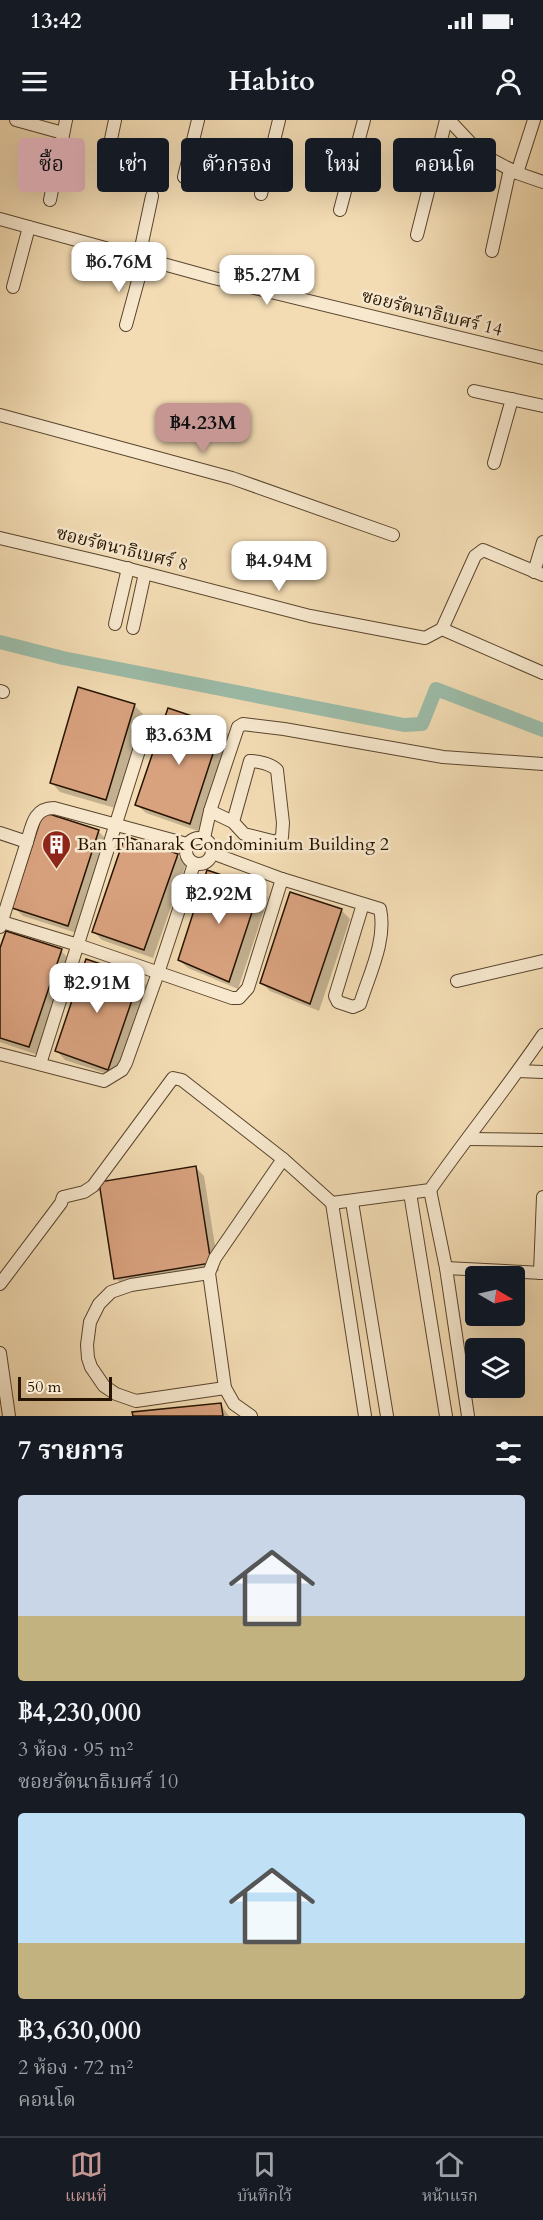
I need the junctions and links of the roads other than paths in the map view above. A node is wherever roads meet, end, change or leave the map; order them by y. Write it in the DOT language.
graph roads {
  1 [pos="16,120"];
  2 [pos="116,120"];
  3 [pos="198,120"];
  4 [pos="279,120"];
  5 [pos="363,120"];
  6 [pos="447,120"];
  7 [pos="534,120"];
  8 [pos="64,126"];
  9 [pos="112,138"];
  10 [pos="194,138"];
  11 [pos="513,171"];
  12 [pos="543,182"];
  13 [pos="261,194"];
  14 [pos="152,196"];
  15 [pos="50,200"];
  16 [pos="340,210"];
  17 [pos="0,219"];
  18 [pos="29,227"];
  19 [pos="417,235"];
  20 [pos="492,251"];
  21 [pos="139,257"];
  22 [pos="13,286"];
  23 [pos="126,326"];
  24 [pos="543,358"];
  25 [pos="474,391"];
  26 [pos="512,399"];
  27 [pos="543,406"];
  28 [pos="0,415"];
  29 [pos="494,463"];
  30 [pos="393,535"];
  31 [pos="0,538"];
  32 [pos="543,542"];
  33 [pos="128,568"];
  34 [pos="145,573"];
  35 [pos="539,574"];
  36 [pos="115,624"];
  37 [pos="133,628"];
  38 [pos="442,629"];
  39 [pos="543,674"];
  40 [pos="148,722"];
  41 [pos="543,764"];
  42 [pos="210,812"];
  43 [pos="233,822"];
  44 [pos="116,825"];
  45 [pos="0,833"];
  46 [pos="204,838"];
  47 [pos="27,842"];
  48 [pos="187,844"];
  49 [pos="212,853"];
  50 [pos="194,864"];
  51 [pos="282,879"];
  52 [pos="363,904"];
  53 [pos="1,924"];
  54 [pos="78,945"];
  55 [pos="543,961"];
  56 [pos="158,973"];
  57 [pos="457,981"];
  58 [pos="543,1035"];
  59 [pos="0,1054"];
  60 [pos="40,1064"];
  61 [pos="518,1071"];
  62 [pos="543,1072"];
  63 [pos="468,1139"];
  64 [pos="543,1140"];
  65 [pos="283,1159"];
  66 [pos="430,1190"];
  67 [pos="410,1193"];
  68 [pos="543,1197"];
  69 [pos="352,1202"];
  70 [pos="332,1203"];
  71 [pos="447,1268"];
  72 [pos="209,1273"];
  73 [pos="542,1273"];
  74 [pos="0,1284"];
  75 [pos="0,1353"];
  76 [pos="225,1388"];
  77 [pos="9,1416"];
  78 [pos="251,1416"];
  79 [pos="365,1416"];
  80 [pos="387,1416"];
  81 [pos="446,1416"];
  82 [pos="468,1416"];
  1 -- 8 [label="street"];
  2 -- 9 [label="street"];
  3 -- 10 [label="street"];
  4 -- 13 [label="street"];
  5 -- 16 [label="street"];
  6 -- 11 [label="street"];
  6 -- 19 [label="street"];
  7 -- 11 [label="street"];
  8 -- 15 [label="street"];
  11 -- 12 [label="street"];
  11 -- 20 [label="street"];
  14 -- 21 [label="street"];
  17 -- 18 [label="street, ซอยรัตนาธิเบศร์ 14"];
  18 -- 21 [label="street, ซอยรัตนาธิเบศร์ 14"];
  18 -- 22 [label="street"];
  21 -- 23 [label="street"];
  21 -- 24 [label="street, ซอยรัตนาธิเบศร์ 14"];
  25 -- 26 [label="street"];
  26 -- 27 [label="street"];
  26 -- 29 [label="street"];
  28 -- 30 [label="street"];
  31 -- 33 [label="street, ซอยรัตนาธิเบศร์ 8"];
  32 -- 35 [label="street"];
  33 -- 34 [label="street, ซอยรัตนาธิเบศร์ 8"];
  33 -- 36 [label="street"];
  34 -- 37 [label="street"];
  34 -- 38 [label="street, ซอยรัตนาธิเบศร์ 8"];
  35 -- 38 [label="street"];
  38 -- 39 [label="street"];
  40 -- 44 [label="street"];
  41 -- 42 [label="street"];
  42 -- 43 [label="street"];
  42 -- 46 [label="street"];
  43 -- 43 [label="street"];
  44 -- 47 [label="street"];
  44 -- 48 [label="street"];
  44 -- 54 [label="street"];
  45 -- 47 [label="street"];
  46 -- 48 [label="street"];
  46 -- 49 [label="street"];
  47 -- 53 [label="street"];
  48 -- 50 [label="street"];
  49 -- 50 [label="street"];
  49 -- 51 [label="street"];
  50 -- 56 [label="street"];
  51 -- 52 [label="street"];
  51 -- 56 [label="street"];
  52 -- 52 [label="street"];
  53 -- 54 [label="street"];
  54 -- 56 [label="street"];
  54 -- 60 [label="street"];
  55 -- 57 [label="street"];
  56 -- 60 [label="street"];
  58 -- 61 [label="street"];
  59 -- 60 [label="street"];
  61 -- 62 [label="street"];
  61 -- 63 [label="street"];
  63 -- 64 [label="street"];
  63 -- 66 [label="street"];
  65 -- 70 [label="street"];
  65 -- 72 [label="street"];
  65 -- 74 [label="street"];
  66 -- 67 [label="street"];
  66 -- 71 [label="street"];
  67 -- 69 [label="street"];
  67 -- 81 [label="street"];
  68 -- 73 [label="street"];
  69 -- 70 [label="street"];
  69 -- 80 [label="street"];
  70 -- 79 [label="street"];
  71 -- 73 [label="street"];
  71 -- 82 [label="street"];
  72 -- 76 [label="street"];
  72 -- 76 [label="street"];
  75 -- 77 [label="street"];
  76 -- 78 [label="street"];
}
